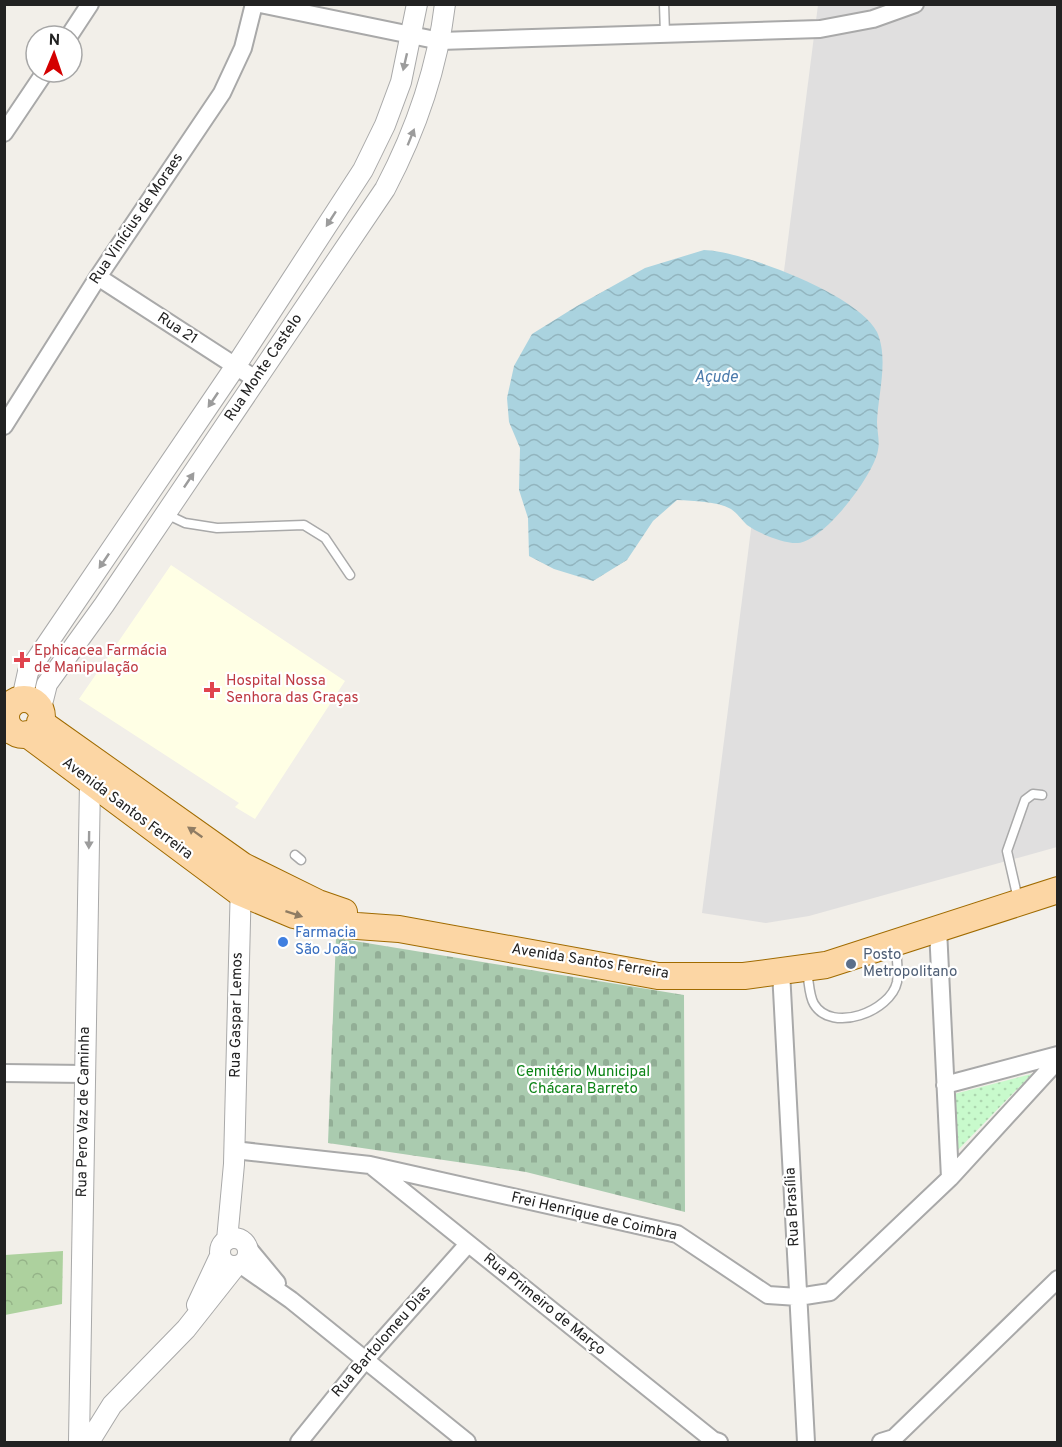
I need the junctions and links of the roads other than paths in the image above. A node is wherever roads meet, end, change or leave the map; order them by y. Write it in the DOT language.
graph roads {
  1 [pos="90,4"];
  2 [pos="254,4"];
  3 [pos="260,4"];
  4 [pos="417,4"];
  5 [pos="445,4"];
  6 [pos="664,4"];
  7 [pos="915,4"];
  8 [pos="77,24"];
  9 [pos="665,34"];
  10 [pos="411,36"];
  11 [pos="440,41"];
  12 [pos="37,84"];
  13 [pos="4,133"];
  14 [pos="98,277"];
  15 [pos="236,367"];
  16 [pos="256,380"];
  17 [pos="4,426"];
  18 [pos="166,514"];
  19 [pos="350,575"];
  20 [pos="17,716"];
  21 [pos="90,782"];
  22 [pos="1042,795"];
  23 [pos="243,866"];
  24 [pos="1058,890"];
  25 [pos="239,892"];
  26 [pos="1019,903"];
  27 [pos="399,929"];
  28 [pos="938,929"];
  29 [pos="896,942"];
  30 [pos="806,968"];
  31 [pos="781,971"];
  32 [pos="1058,1055"];
  33 [pos="1058,1060"];
  34 [pos="4,1073"];
  35 [pos="85,1074"];
  36 [pos="945,1085"];
  37 [pos="234,1157"];
  38 [pos="370,1165"];
  39 [pos="950,1178"];
  40 [pos="468,1244"];
  41 [pos="235,1252"];
  42 [pos="1058,1279"];
  43 [pos="798,1297"];
  44 [pos="366,1359"];
  45 [pos="79,1443"];
  46 [pos="90,1443"];
  47 [pos="299,1443"];
  48 [pos="467,1443"];
  49 [pos="719,1443"];
  50 [pos="806,1443"];
  51 [pos="881,1443"];
  1 -- 8 [label="street"];
  2 -- 14 [label="street, Rua Vinícius de Moraes"];
  3 -- 10 [label="street"];
  4 -- 10 [label="street, Rua Monte Castelo"];
  5 -- 11 [label="street, Rua Monte Castelo"];
  6 -- 9 [label="lane"];
  7 -- 9 [label="street"];
  9 -- 11 [label="street"];
  10 -- 11 [label="street"];
  10 -- 15 [label="street, Rua Monte Castelo, one-way"];
  16 -- 11 [label="street, Rua Monte Castelo, one-way"];
  12 -- 13 [label="street"];
  14 -- 15 [label="street, Rua 21"];
  14 -- 17 [label="street, Rua Vinícius de Moraes"];
  15 -- 16 [label="street, Rua 21"];
  15 -- 20 [label="street, Rua Monte Castelo, one-way"];
  18 -- 16 [label="street, Rua Monte Castelo, one-way"];
  18 -- 19 [label="lane"];
  18 -- 20 [label="street, Rua Monte Castelo"];
  20 -- 21 [label="main road, Avenida Santos Ferreira"];
  23 -- 20 [label="main road, Avenida Santos Ferreira, one-way"];
  21 -- 25 [label="main road, Avenida Santos Ferreira"];
  21 -- 35 [label="street, Rua Pero Vaz de Caminha, one-way"];
  22 -- 26 [label="lane"];
  23 -- 25 [label="street, Rua Gaspar Lemos"];
  23 -- 27 [label="main road, Avenida Santos Ferreira"];
  24 -- 26 [label="main road, Avenida Santos Ferreira"];
  25 -- 27 [label="main road, Avenida Santos Ferreira, one-way"];
  25 -- 37 [label="street, Rua Gaspar Lemos"];
  26 -- 28 [label="main road, Avenida Santos Ferreira"];
  27 -- 31 [label="main road, Avenida Santos Ferreira"];
  28 -- 29 [label="main road, Avenida Santos Ferreira"];
  28 -- 36 [label="street"];
  29 -- 30 [label="main road, Avenida Santos Ferreira"];
  29 -- 30 [label="lane"];
  30 -- 31 [label="main road, Avenida Santos Ferreira"];
  31 -- 43 [label="street, Rua Brasília"];
  32 -- 36 [label="street"];
  33 -- 39 [label="street, Frei Henrique de Coimbra"];
  34 -- 35 [label="street"];
  35 -- 45 [label="street, Rua Pero Vaz de Caminha"];
  36 -- 39 [label="street"];
  37 -- 38 [label="street, Frei Henrique de Coimbra"];
  37 -- 41 [label="street, Rua Gaspar Lemos"];
  38 -- 40 [label="street, Rua Primeiro de Março"];
  38 -- 43 [label="street, Frei Henrique de Coimbra"];
  39 -- 43 [label="street, Frei Henrique de Coimbra"];
  40 -- 44 [label="street, Rua Bartolomeu Dias"];
  40 -- 49 [label="street, Rua Primeiro de Março"];
  41 -- 44 [label="street"];
  41 -- 46 [label="street"];
  42 -- 51 [label="street"];
  43 -- 50 [label="street, Rua Brasília"];
  44 -- 47 [label="street, Rua Bartolomeu Dias"];
  44 -- 48 [label="street"];
}
